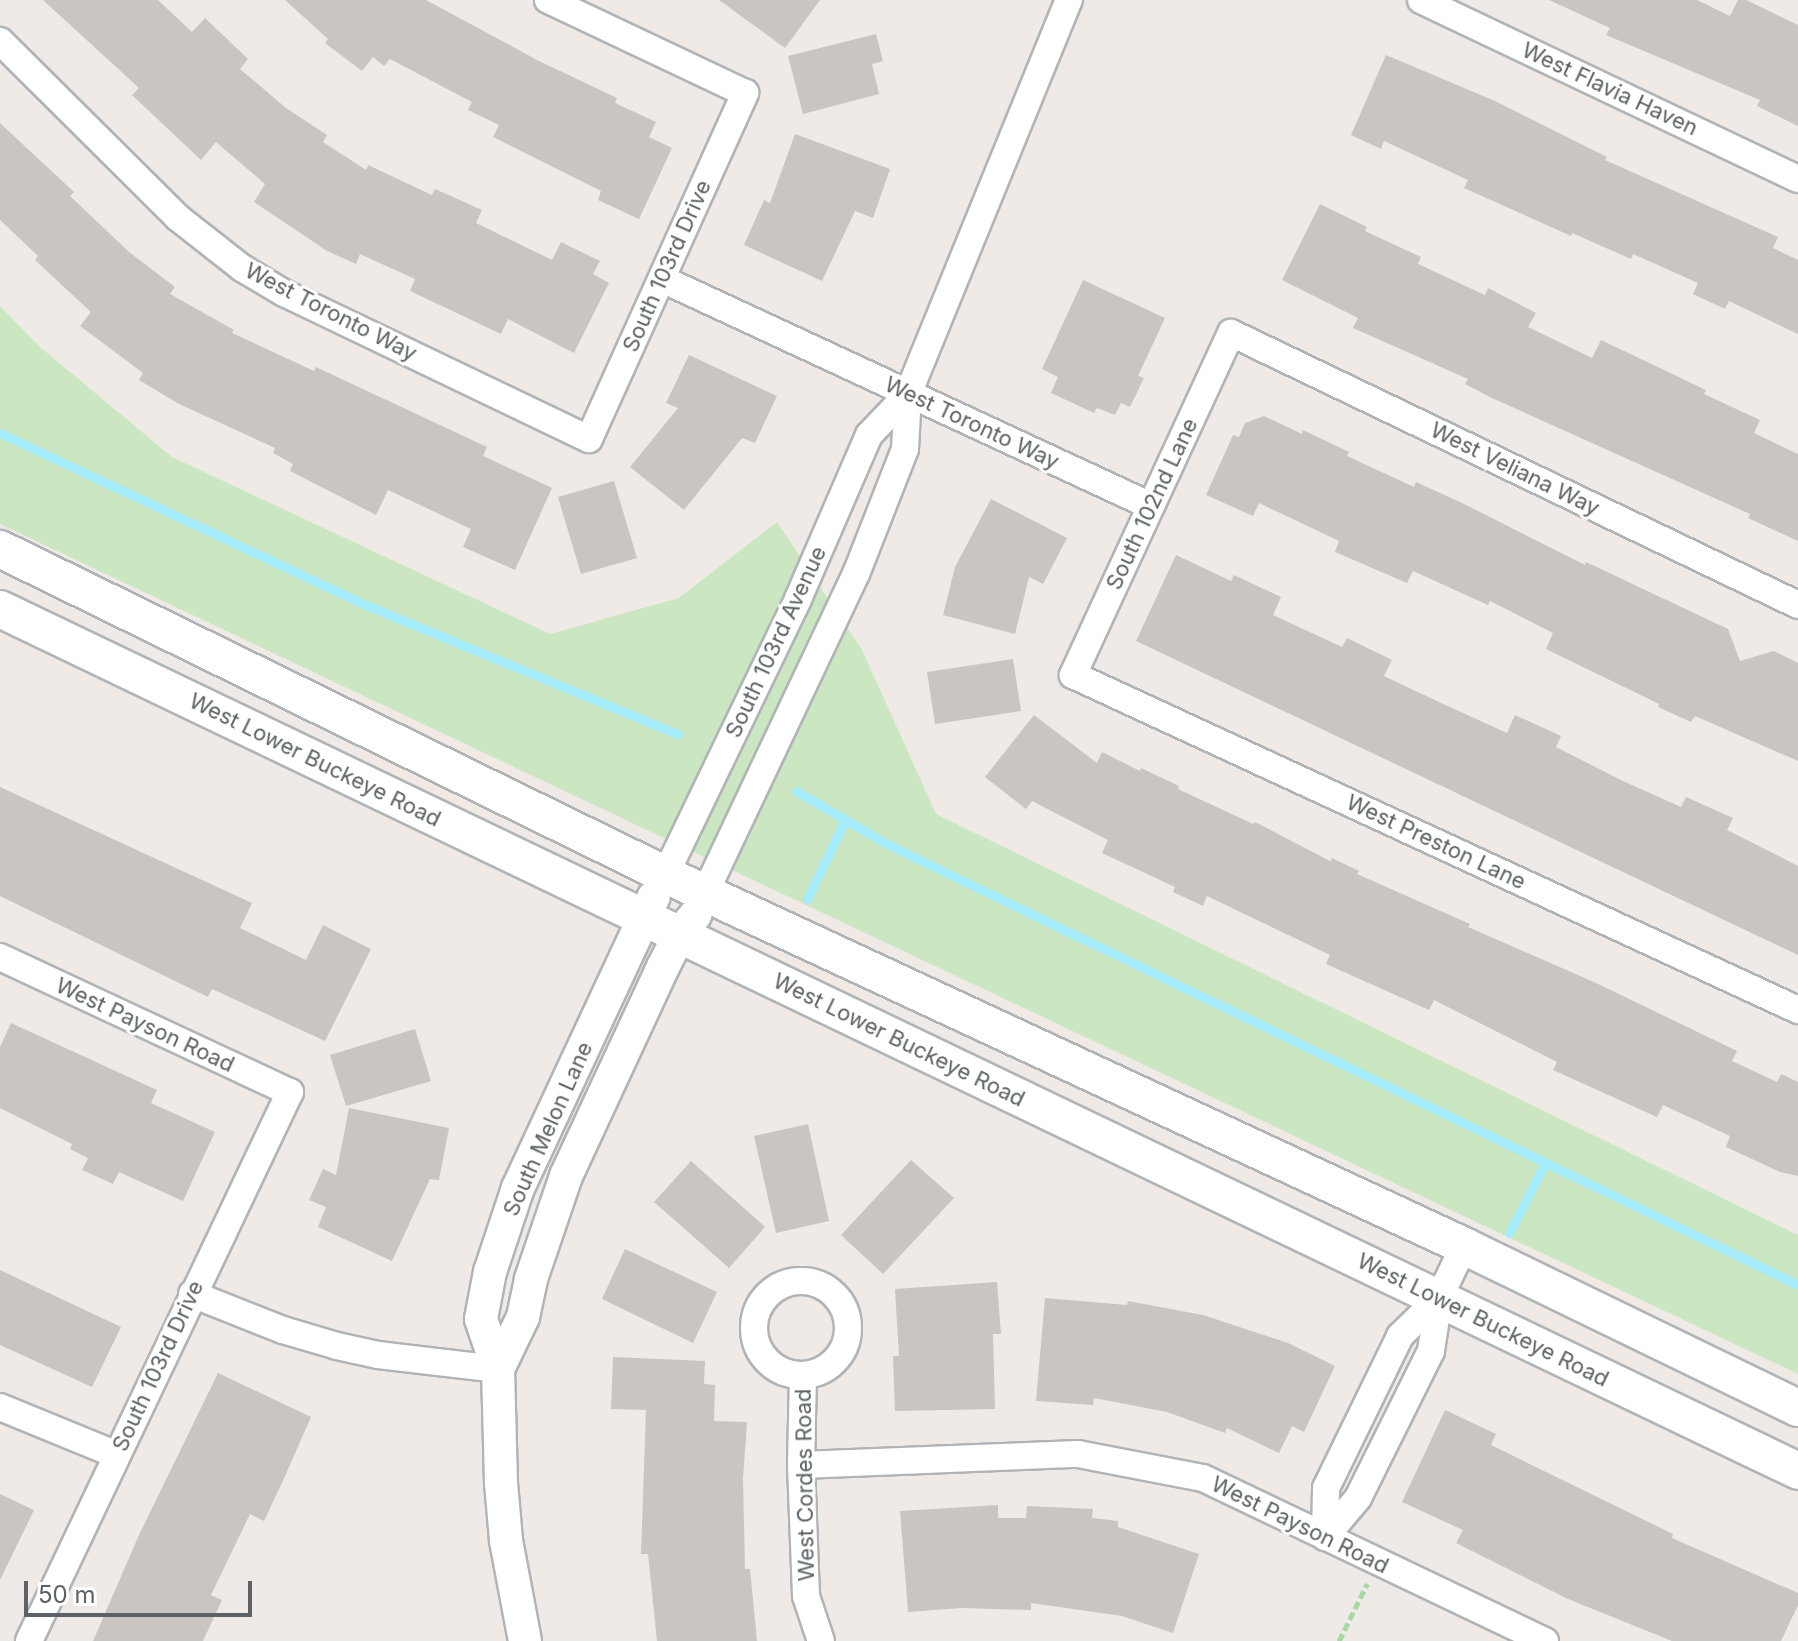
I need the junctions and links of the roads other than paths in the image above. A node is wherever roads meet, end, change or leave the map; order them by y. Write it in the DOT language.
graph roads {
  1 [pos="548,0"];
  2 [pos="1069,0"];
  3 [pos="1421,0"];
  4 [pos="0,41"];
  5 [pos="1798,179"];
  6 [pos="662,279"];
  7 [pos="1231,333"];
  8 [pos="908,394"];
  9 [pos="589,439"];
  10 [pos="1151,506"];
  11 [pos="0,549"];
  12 [pos="1798,605"];
  13 [pos="0,609"];
  14 [pos="1073,675"];
  15 [pos="655,897"];
  16 [pos="693,914"];
  17 [pos="0,957"];
  18 [pos="1798,1010"];
  19 [pos="290,1092"];
  20 [pos="1464,1246"];
  21 [pos="192,1294"];
  22 [pos="1439,1298"];
  23 [pos="498,1369"];
  24 [pos="803,1375"];
  25 [pos="0,1407"];
  26 [pos="1798,1408"];
  27 [pos="117,1455"];
  28 [pos="801,1465"];
  29 [pos="1798,1471"];
  30 [pos="1325,1537"];
  31 [pos="29,1641"];
  32 [pos="525,1641"];
  33 [pos="821,1641"];
  34 [pos="1545,1641"];
  1 -- 6 [label="street, South 103rd Drive"];
  2 -- 8 [label="street, South 103rd Avenue"];
  3 -- 5 [label="street, West Flavia Haven"];
  4 -- 9 [label="street, West Toronto Way"];
  6 -- 8 [label="street, West Toronto Way"];
  6 -- 9 [label="street, South 103rd Drive"];
  7 -- 10 [label="street, South 102nd Lane"];
  7 -- 12 [label="street, West Veliana Way"];
  8 -- 10 [label="street, West Toronto Way"];
  8 -- 15 [label="street, South 103rd Avenue"];
  8 -- 16 [label="street, South 103rd Avenue"];
  10 -- 14 [label="street, South 102nd Lane"];
  11 -- 15 [label="main road, West Lower Buckeye Road"];
  13 -- 15 [label="main road, West Lower Buckeye Road"];
  14 -- 18 [label="street, West Preston Lane"];
  15 -- 16 [label="main road, West Lower Buckeye Road"];
  15 -- 16 [label="main road, West Lower Buckeye Road"];
  15 -- 23 [label="street, South Melon Lane"];
  16 -- 20 [label="main road, West Lower Buckeye Road"];
  16 -- 22 [label="main road, West Lower Buckeye Road"];
  16 -- 23 [label="street, South Melon Lane"];
  17 -- 19 [label="street, West Payson Road"];
  19 -- 21 [label="street, South 103rd Drive"];
  20 -- 22 [label="street"];
  20 -- 26 [label="main road, West Lower Buckeye Road"];
  21 -- 23 [label="street"];
  21 -- 27 [label="street, South 103rd Drive"];
  22 -- 29 [label="main road, West Lower Buckeye Road"];
  22 -- 30 [label="street"];
  23 -- 32 [label="street, South Melon Lane"];
  24 -- 28 [label="street, West Cordes Road"];
  25 -- 27 [label="street"];
  27 -- 31 [label="street, South 103rd Drive"];
  28 -- 30 [label="street, West Payson Road"];
  28 -- 33 [label="street, West Cordes Road"];
  30 -- 34 [label="street, West Payson Road"];
}
